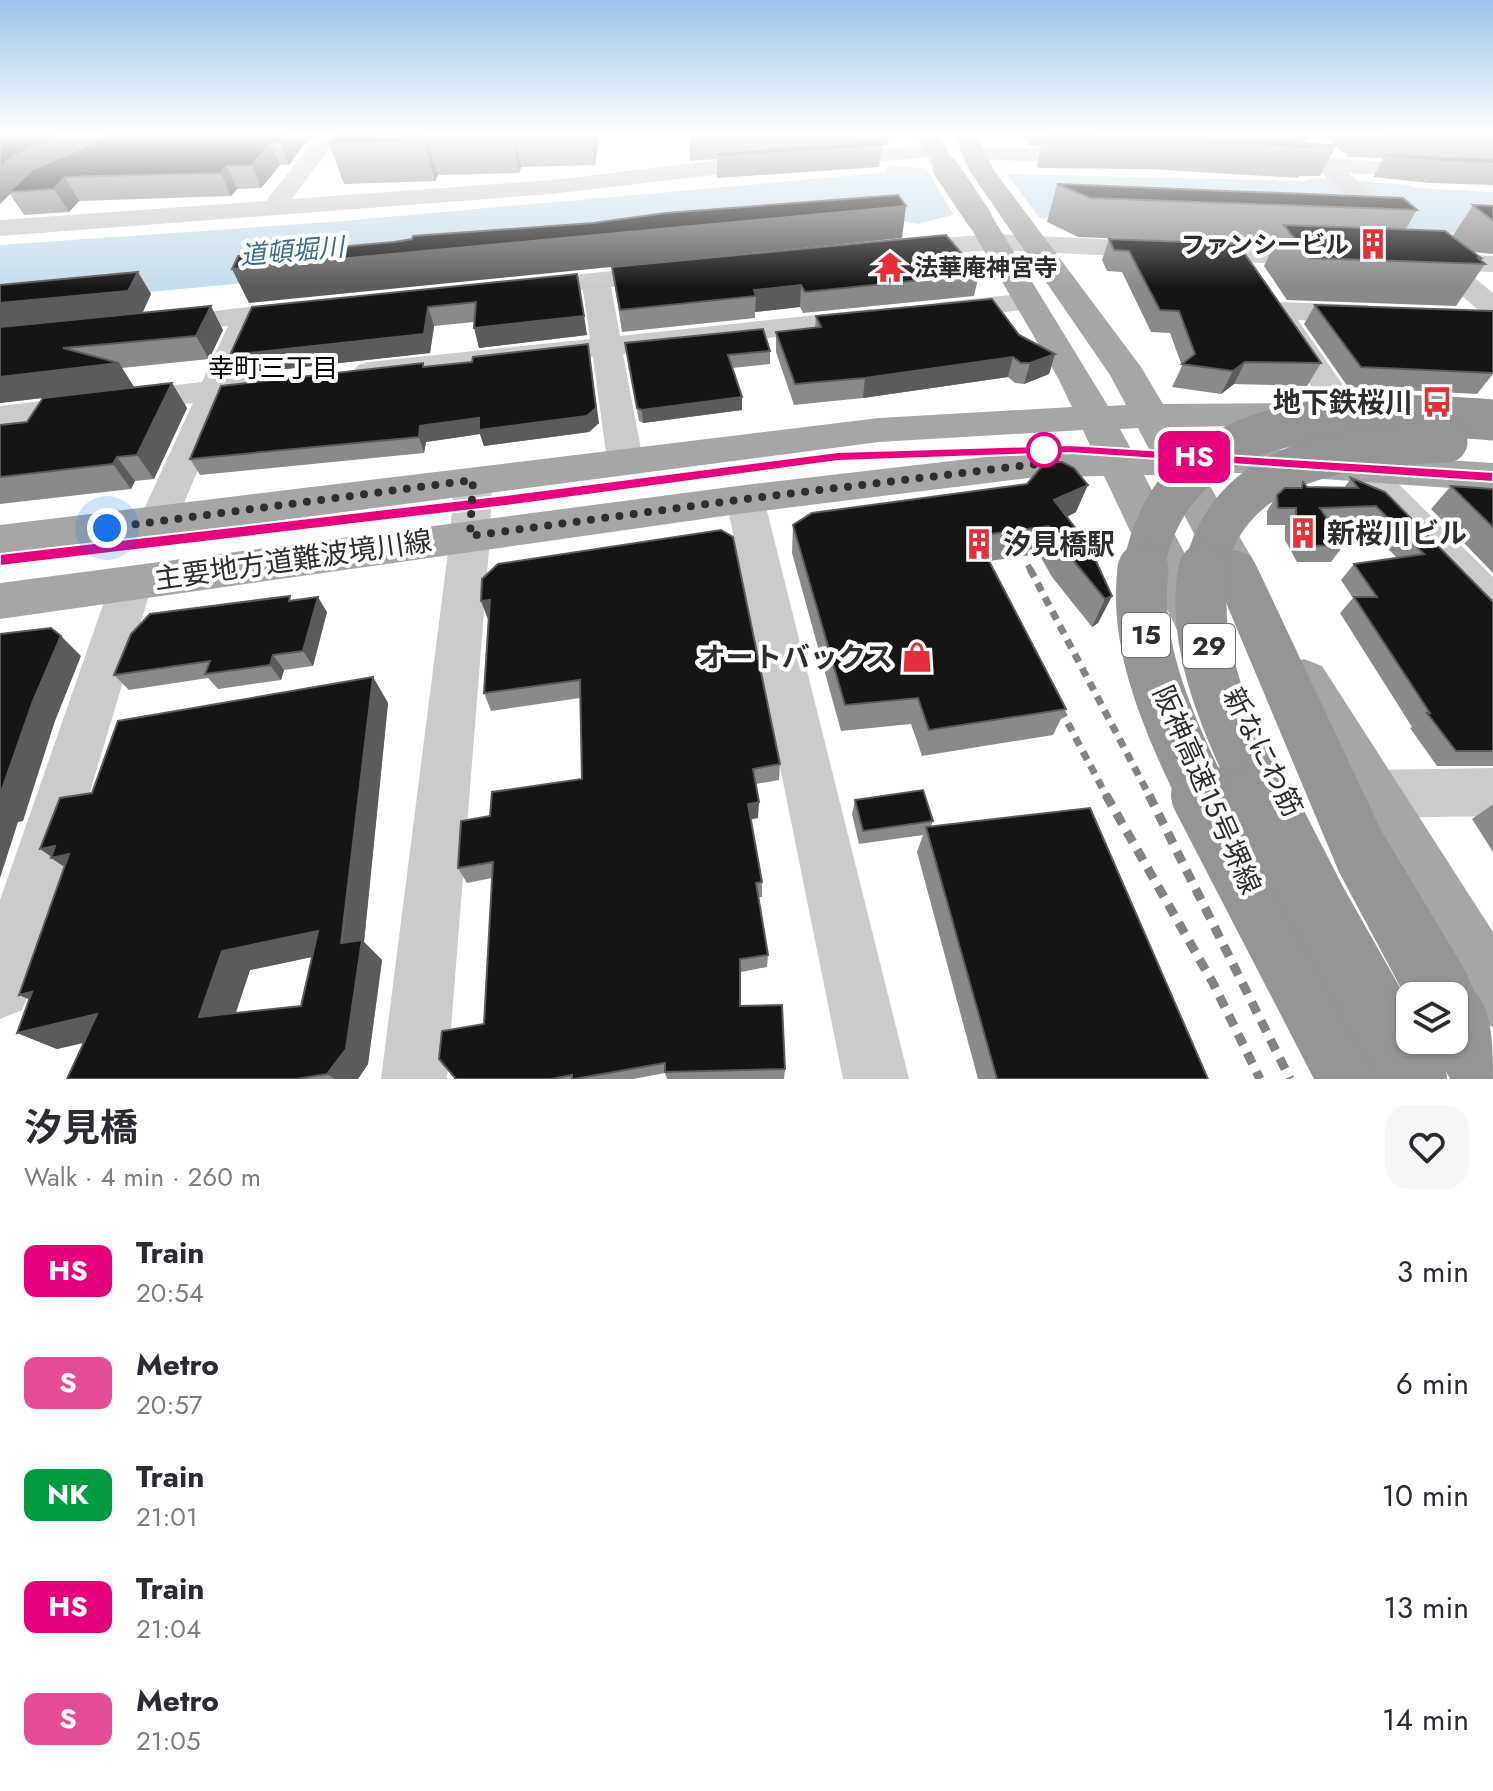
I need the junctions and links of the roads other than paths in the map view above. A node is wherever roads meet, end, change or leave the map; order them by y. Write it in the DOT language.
graph roads {
  1 [pos="290,186"];
  2 [pos="557,186"];
  3 [pos="966,186"];
  4 [pos="989,186"];
  5 [pos="1349,186"];
  6 [pos="19,201"];
  7 [pos="274,207"];
  8 [pos="0,221"];
  9 [pos="0,228"];
  10 [pos="1006,231"];
  11 [pos="879,251"];
  12 [pos="1239,255"];
  13 [pos="1348,259"];
  14 [pos="1396,261"];
  15 [pos="1439,262"];
  16 [pos="1493,264"];
  17 [pos="690,271"];
  18 [pos="596,280"];
  19 [pos="501,290"];
  20 [pos="1029,302"];
  21 [pos="326,308"];
  22 [pos="1493,308"];
  23 [pos="1277,311"];
  24 [pos="247,316"];
  25 [pos="1400,316"];
  26 [pos="1462,318"];
  27 [pos="1493,319"];
  28 [pos="130,327"];
  29 [pos="608,345"];
  30 [pos="341,376"];
  31 [pos="309,379"];
  32 [pos="215,390"];
  33 [pos="1346,414"];
  34 [pos="0,416"];
  35 [pos="1151,416"];
  36 [pos="1096,417"];
  37 [pos="1493,422"];
  38 [pos="1493,442"];
  39 [pos="625,460"];
  40 [pos="1177,460"];
  41 [pos="1117,462"];
  42 [pos="1361,469"];
  43 [pos="1493,477"];
  44 [pos="473,480"];
  45 [pos="745,499"];
  46 [pos="158,522"];
  47 [pos="470,536"];
  48 [pos="0,541"];
  49 [pos="1234,567"];
  50 [pos="132,582"];
  51 [pos="0,601"];
  52 [pos="1493,604"];
  53 [pos="1493,792"];
  54 [pos="1366,822"];
  55 [pos="1436,982"];
  56 [pos="0,988"];
  57 [pos="1493,993"];
  58 [pos="1468,1042"];
  59 [pos="414,1079"];
  60 [pos="876,1079"];
  61 [pos="1350,1079"];
  62 [pos="1415,1079"];
  63 [pos="1429,1079"];
  64 [pos="1489,1079"];
  1 -- 7 [label="street"];
  2 -- 7 [label="street"];
  3 -- 10 [label="main road, 新なにわ筋 / 29, bridge"];
  4 -- 10 [label="main road, 新なにわ筋 / 29"];
  5 -- 15 [label="street"];
  6 -- 8 [label="street"];
  7 -- 9 [label="street"];
  10 -- 11 [label="street"];
  10 -- 12 [label="street"];
  10 -- 20 [label="main road, 新なにわ筋 / 29"];
  10 -- 35 [label="main road, 新なにわ筋 / 29"];
  12 -- 13 [label="street"];
  12 -- 23 [label="street"];
  14 -- 15 [label="street"];
  15 -- 16 [label="street"];
  15 -- 22 [label="street"];
  17 -- 18 [label="street"];
  18 -- 19 [label="street"];
  18 -- 29 [label="street"];
  20 -- 29 [label="street"];
  20 -- 36 [label="main road, 新なにわ筋 / 29"];
  21 -- 24 [label="street"];
  23 -- 25 [label="street"];
  23 -- 33 [label="street"];
  24 -- 28 [label="street"];
  24 -- 32 [label="street"];
  26 -- 27 [label="street"];
  29 -- 30 [label="street"];
  29 -- 39 [label="street"];
  31 -- 32 [label="street"];
  32 -- 34 [label="street"];
  32 -- 46 [label="street"];
  33 -- 35 [label="main road, 主要地方道難波境川線"];
  33 -- 37 [label="main road, 主要地方道難波境川線"];
  35 -- 36 [label="main road, 主要地方道難波境川線"];
  35 -- 40 [label="main road, 新なにわ筋 / 29"];
  36 -- 39 [label="main road, 主要地方道難波境川線"];
  36 -- 41 [label="main road, 新なにわ筋 / 29"];
  37 -- 61 [label="highway, 阪神高速15号堺線 / 15, bridge"];
  38 -- 62 [label="highway, 阪神高速15号堺線 / 15, bridge"];
  39 -- 44 [label="main road, 主要地方道難波境川線"];
  40 -- 41 [label="main road, 主要地方道難波境川線"];
  40 -- 42 [label="main road, 主要地方道難波境川線"];
  40 -- 49 [label="main road, 新なにわ筋 / 29"];
  41 -- 45 [label="main road, 主要地方道難波境川線"];
  41 -- 63 [label="main road, 新なにわ筋 / 29"];
  42 -- 43 [label="main road, 主要地方道難波境川線"];
  42 -- 52 [label="street"];
  44 -- 46 [label="main road, 主要地方道難波境川線"];
  44 -- 47 [label="street"];
  45 -- 47 [label="main road, 主要地方道難波境川線"];
  45 -- 60 [label="street"];
  46 -- 48 [label="main road, 主要地方道難波境川線"];
  47 -- 50 [label="main road, 主要地方道難波境川線"];
  47 -- 59 [label="street"];
  49 -- 54 [label="highway"];
  50 -- 51 [label="main road, 主要地方道難波境川線"];
  50 -- 56 [label="street"];
  53 -- 54 [label="street"];
  54 -- 55 [label="highway"];
  54 -- 57 [label="main road"];
  58 -- 64 [label="highway"];
}
